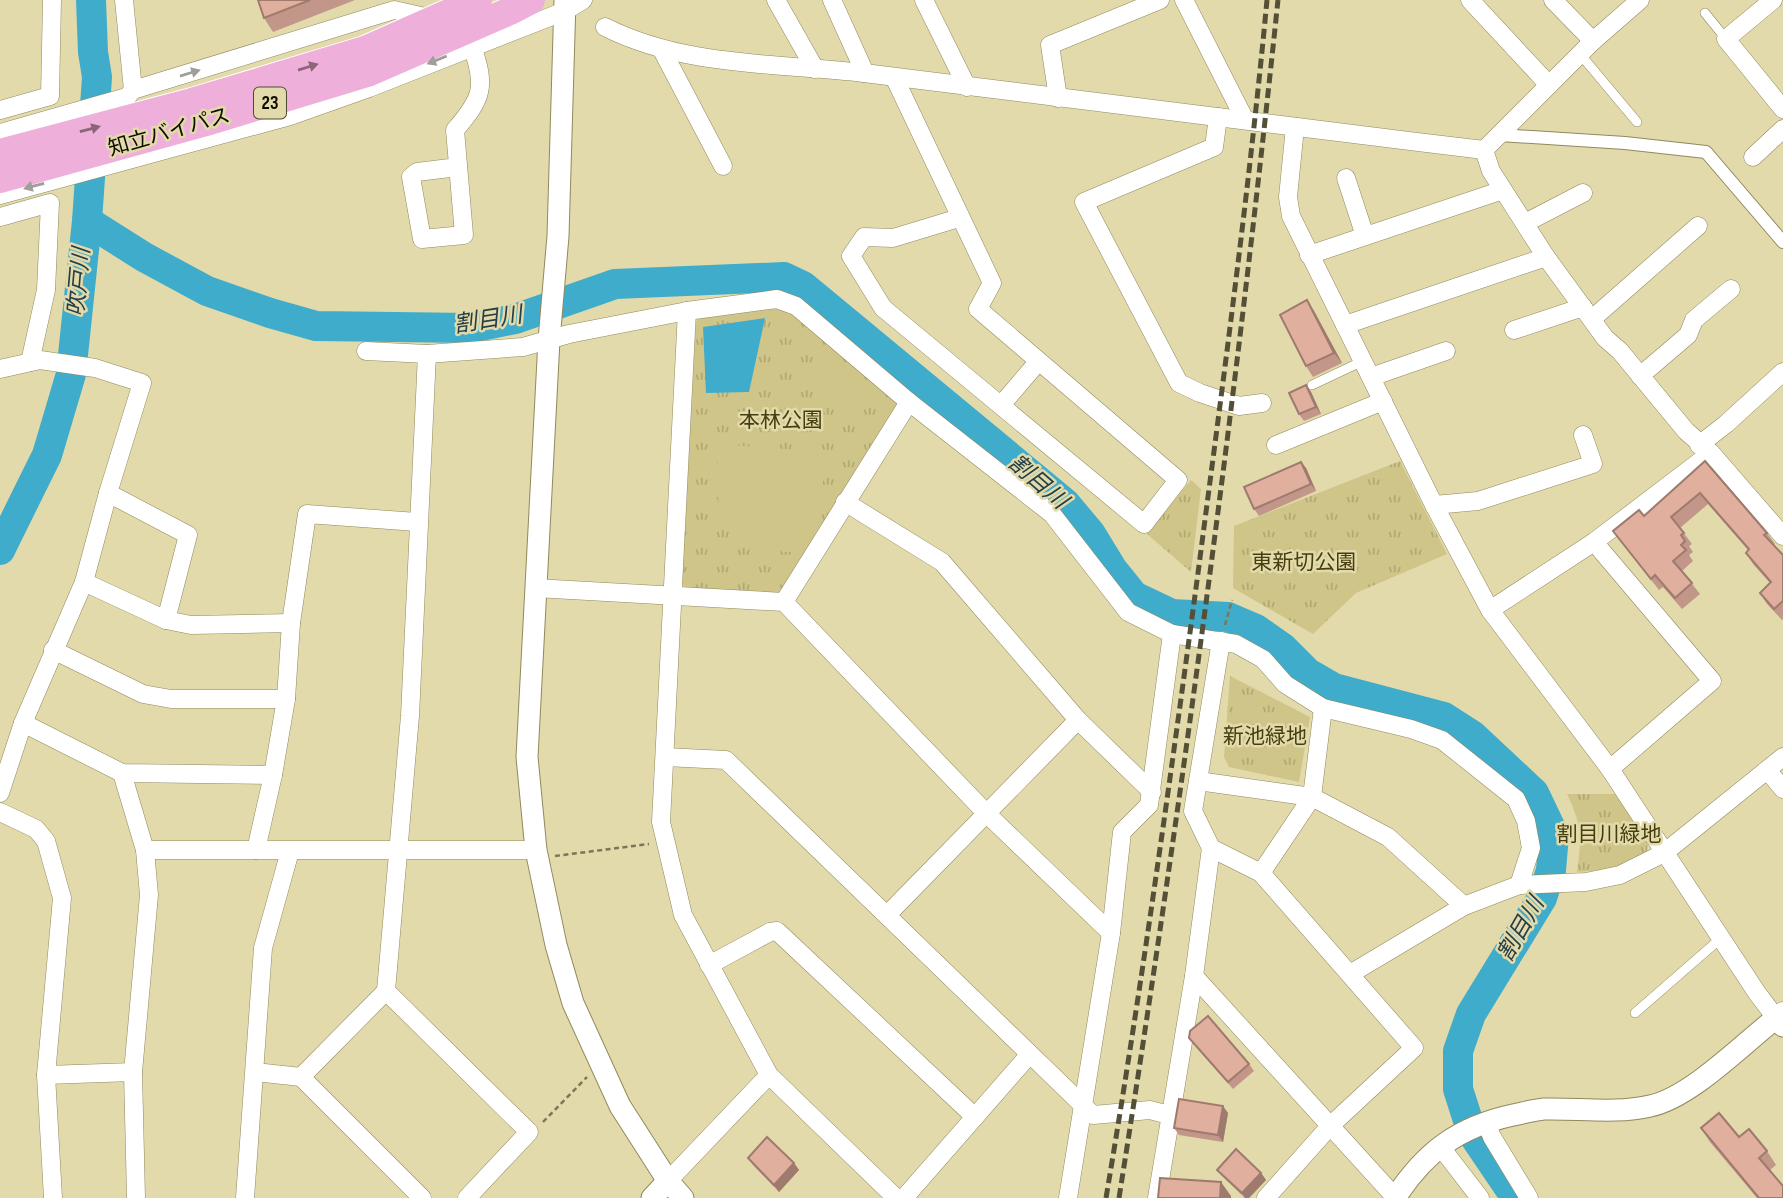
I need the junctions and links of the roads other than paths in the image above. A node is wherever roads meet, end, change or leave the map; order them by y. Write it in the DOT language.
graph roads {
  1 [pos="52,0"];
  2 [pos="124,0"];
  3 [pos="478,0"];
  4 [pos="531,0"];
  5 [pos="776,0"];
  6 [pos="832,0"];
  7 [pos="924,0"];
  8 [pos="1160,0"];
  9 [pos="1184,0"];
  10 [pos="1470,0"];
  11 [pos="1553,0"];
  12 [pos="1640,0"];
  13 [pos="1773,0"];
  14 [pos="571,4"];
  15 [pos="1783,8"];
  16 [pos="1704,13"];
  17 [pos="605,27"];
  18 [pos="500,34"];
  19 [pos="1726,39"];
  20 [pos="1593,41"];
  21 [pos="472,46"];
  22 [pos="662,50"];
  23 [pos="1580,54"];
  24 [pos="816,69"];
  25 [pos="865,74"];
  26 [pos="895,79"];
  27 [pos="1549,85"];
  28 [pos="967,87"];
  29 [pos="130,94"];
  30 [pos="1058,98"];
  31 [pos="1783,109"];
  32 [pos="0,110"];
  33 [pos="1218,117"];
  34 [pos="1245,120"];
  35 [pos="1637,122"];
  36 [pos="1296,128"];
  37 [pos="1783,130"];
  38 [pos="0,133"];
  39 [pos="1499,135"];
  40 [pos="1484,150"];
  41 [pos="0,153"];
  42 [pos="1754,157"];
  43 [pos="723,166"];
  44 [pos="458,167"];
  45 [pos="1346,178"];
  46 [pos="0,179"];
  47 [pos="1503,190"];
  48 [pos="1583,193"];
  49 [pos="0,195"];
  50 [pos="0,217"];
  51 [pos="959,218"];
  52 [pos="1524,223"];
  53 [pos="1698,226"];
  54 [pos="1365,236"];
  55 [pos="1783,242"];
  56 [pos="1309,255"];
  57 [pos="1546,257"];
  58 [pos="1731,289"];
  59 [pos="687,311"];
  60 [pos="1587,313"];
  61 [pos="1345,324"];
  62 [pos="1514,330"];
  63 [pos="550,335"];
  64 [pos="366,351"];
  65 [pos="1446,352"];
  66 [pos="427,354"];
  67 [pos="35,361"];
  68 [pos="1363,361"];
  69 [pos="1038,362"];
  70 [pos="0,369"];
  71 [pos="1783,372"];
  72 [pos="1640,376"];
  73 [pos="1371,377"];
  74 [pos="1312,385"];
  75 [pos="1383,401"];
  76 [pos="909,402"];
  77 [pos="1262,403"];
  78 [pos="1002,404"];
  79 [pos="1583,435"];
  80 [pos="1276,445"];
  81 [pos="1705,449"];
  82 [pos="108,493"];
  83 [pos="845,502"];
  84 [pos="1434,505"];
  85 [pos="418,522"];
  86 [pos="1782,531"];
  87 [pos="1594,542"];
  88 [pos="84,582"];
  89 [pos="535,588"];
  90 [pos="673,594"];
  91 [pos="784,602"];
  92 [pos="1490,610"];
  93 [pos="166,620"];
  94 [pos="291,623"];
  95 [pos="1172,634"];
  96 [pos="1221,641"];
  97 [pos="53,650"];
  98 [pos="286,699"];
  99 [pos="1322,708"];
  100 [pos="1078,720"];
  101 [pos="23,723"];
  102 [pos="665,757"];
  103 [pos="1783,757"];
  104 [pos="1610,769"];
  105 [pos="1767,771"];
  106 [pos="122,773"];
  107 [pos="273,775"];
  108 [pos="1198,781"];
  109 [pos="1783,789"];
  110 [pos="1152,792"];
  111 [pos="0,793"];
  112 [pos="1312,797"];
  113 [pos="0,812"];
  114 [pos="986,813"];
  115 [pos="1211,848"];
  116 [pos="145,850"];
  117 [pos="256,850"];
  118 [pos="290,851"];
  119 [pos="397,851"];
  120 [pos="1664,853"];
  121 [pos="537,854"];
  122 [pos="1261,873"];
  123 [pos="1524,885"];
  124 [pos="1464,906"];
  125 [pos="887,915"];
  126 [pos="1111,933"];
  127 [pos="1720,939"];
  128 [pos="709,965"];
  129 [pos="1350,974"];
  130 [pos="1194,976"];
  131 [pos="386,991"];
  132 [pos="1635,1013"];
  133 [pos="1781,1018"];
  134 [pos="1029,1055"];
  135 [pos="133,1072"];
  136 [pos="255,1072"];
  137 [pos="46,1075"];
  138 [pos="769,1075"];
  139 [pos="300,1077"];
  140 [pos="1083,1105"];
  141 [pos="1169,1115"];
  142 [pos="975,1117"];
  143 [pos="1482,1123"];
  144 [pos="1330,1126"];
  145 [pos="1448,1140"];
  146 [pos="668,1181"];
  147 [pos="1395,1197"];
  148 [pos="53,1198"];
  149 [pos="136,1198"];
  150 [pos="245,1198"];
  151 [pos="422,1198"];
  152 [pos="467,1198"];
  153 [pos="652,1198"];
  154 [pos="683,1198"];
  155 [pos="896,1198"];
  156 [pos="904,1198"];
  157 [pos="1068,1198"];
  158 [pos="1157,1198"];
  159 [pos="1266,1198"];
  160 [pos="1480,1198"];
  161 [pos="1529,1198"];
  1 -- 32 [label="street"];
  2 -- 29 [label="street"];
  41 -- 3 [label="highway, 知立バイパス / 23, one-way, bridge"];
  4 -- 46 [label="highway, 知立バイパス / 23, bridge"];
  5 -- 24 [label="street"];
  6 -- 25 [label="street"];
  7 -- 28 [label="street"];
  8 -- 30 [label="street"];
  9 -- 34 [label="street"];
  10 -- 27 [label="street"];
  11 -- 20 [label="street"];
  12 -- 20 [label="street"];
  13 -- 15 [label="street"];
  13 -- 19 [label="street"];
  14 -- 18 [label="street"];
  14 -- 63 [label="street"];
  16 -- 19 [label="lane"];
  17 -- 22 [label="street"];
  18 -- 21 [label="street"];
  29 -- 18 [label="street, one-way"];
  19 -- 31 [label="street"];
  20 -- 23 [label="street"];
  21 -- 44 [label="street"];
  21 -- 49 [label="street, one-way"];
  22 -- 24 [label="street"];
  22 -- 43 [label="street"];
  23 -- 27 [label="street"];
  23 -- 35 [label="lane"];
  24 -- 25 [label="street"];
  25 -- 26 [label="street"];
  26 -- 28 [label="street"];
  26 -- 51 [label="street"];
  27 -- 39 [label="street"];
  28 -- 30 [label="street"];
  29 -- 38 [label="street"];
  30 -- 33 [label="street"];
  33 -- 34 [label="street"];
  33 -- 77 [label="street"];
  34 -- 36 [label="street"];
  36 -- 40 [label="street"];
  36 -- 56 [label="street"];
  37 -- 42 [label="street"];
  39 -- 40 [label="street"];
  39 -- 55 [label="street"];
  40 -- 47 [label="street"];
  44 -- 44 [label="street"];
  45 -- 54 [label="street"];
  47 -- 52 [label="street"];
  47 -- 54 [label="street"];
  48 -- 52 [label="street"];
  50 -- 67 [label="street"];
  51 -- 69 [label="street"];
  51 -- 78 [label="street"];
  52 -- 57 [label="street"];
  53 -- 60 [label="street"];
  54 -- 56 [label="street"];
  56 -- 61 [label="street"];
  57 -- 60 [label="street"];
  57 -- 61 [label="street"];
  58 -- 72 [label="street"];
  59 -- 63 [label="street"];
  59 -- 76 [label="street"];
  59 -- 90 [label="street"];
  60 -- 62 [label="street"];
  60 -- 72 [label="street"];
  61 -- 68 [label="street"];
  63 -- 66 [label="street"];
  63 -- 89 [label="street"];
  64 -- 66 [label="street"];
  65 -- 73 [label="street"];
  66 -- 85 [label="street"];
  67 -- 70 [label="street"];
  67 -- 82 [label="street"];
  68 -- 73 [label="street"];
  68 -- 74 [label="lane"];
  69 -- 78 [label="street"];
  69 -- 78 [label="street"];
  71 -- 81 [label="street"];
  72 -- 81 [label="street"];
  73 -- 75 [label="street"];
  75 -- 80 [label="street"];
  75 -- 84 [label="street"];
  76 -- 83 [label="street"];
  76 -- 95 [label="street"];
  79 -- 84 [label="street"];
  81 -- 86 [label="street"];
  81 -- 87 [label="street"];
  82 -- 88 [label="street"];
  82 -- 93 [label="street"];
  83 -- 91 [label="street"];
  83 -- 100 [label="street"];
  84 -- 92 [label="street"];
  85 -- 94 [label="street"];
  85 -- 119 [label="street"];
  87 -- 92 [label="street"];
  87 -- 104 [label="street"];
  88 -- 93 [label="street"];
  88 -- 97 [label="street"];
  89 -- 90 [label="street"];
  89 -- 121 [label="street"];
  90 -- 91 [label="street"];
  90 -- 102 [label="street"];
  91 -- 114 [label="street"];
  92 -- 104 [label="street"];
  93 -- 94 [label="street"];
  94 -- 98 [label="street"];
  95 -- 96 [label="street"];
  95 -- 110 [label="street"];
  96 -- 99 [label="street"];
  96 -- 108 [label="street"];
  97 -- 98 [label="street"];
  97 -- 101 [label="street"];
  98 -- 107 [label="street"];
  99 -- 112 [label="street"];
  99 -- 123 [label="street"];
  100 -- 110 [label="street"];
  100 -- 114 [label="street"];
  101 -- 106 [label="street"];
  101 -- 111 [label="street"];
  102 -- 125 [label="street"];
  102 -- 128 [label="street"];
  103 -- 105 [label="street"];
  104 -- 120 [label="street"];
  105 -- 109 [label="street"];
  105 -- 120 [label="street"];
  106 -- 107 [label="street"];
  106 -- 116 [label="street"];
  107 -- 117 [label="street"];
  108 -- 112 [label="street"];
  108 -- 115 [label="street"];
  110 -- 126 [label="street"];
  112 -- 122 [label="street"];
  112 -- 124 [label="street"];
  113 -- 137 [label="street"];
  114 -- 125 [label="street"];
  114 -- 126 [label="street"];
  115 -- 122 [label="street"];
  115 -- 130 [label="street"];
  116 -- 117 [label="street"];
  116 -- 135 [label="street"];
  117 -- 118 [label="street"];
  118 -- 119 [label="street"];
  118 -- 136 [label="street"];
  119 -- 121 [label="street"];
  119 -- 131 [label="street"];
  120 -- 123 [label="street"];
  120 -- 127 [label="street"];
  121 -- 146 [label="street"];
  122 -- 129 [label="street"];
  123 -- 124 [label="street"];
  124 -- 129 [label="street"];
  125 -- 134 [label="street"];
  126 -- 140 [label="street"];
  127 -- 132 [label="lane"];
  127 -- 133 [label="street"];
  128 -- 138 [label="street"];
  128 -- 142 [label="street"];
  129 -- 144 [label="street"];
  130 -- 141 [label="street"];
  130 -- 144 [label="street"];
  131 -- 139 [label="street"];
  131 -- 152 [label="street"];
  133 -- 143 [label="street"];
  134 -- 140 [label="street"];
  134 -- 142 [label="street"];
  135 -- 137 [label="street"];
  135 -- 149 [label="street"];
  136 -- 139 [label="street"];
  136 -- 150 [label="street"];
  137 -- 148 [label="street"];
  138 -- 146 [label="street"];
  138 -- 155 [label="street"];
  139 -- 151 [label="street"];
  140 -- 141 [label="street"];
  140 -- 157 [label="street"];
  141 -- 158 [label="street"];
  142 -- 156 [label="street"];
  143 -- 145 [label="street"];
  143 -- 161 [label="street"];
  144 -- 147 [label="street"];
  144 -- 159 [label="street"];
  145 -- 147 [label="street"];
  145 -- 160 [label="street"];
  146 -- 153 [label="street"];
  146 -- 154 [label="street"];
}
